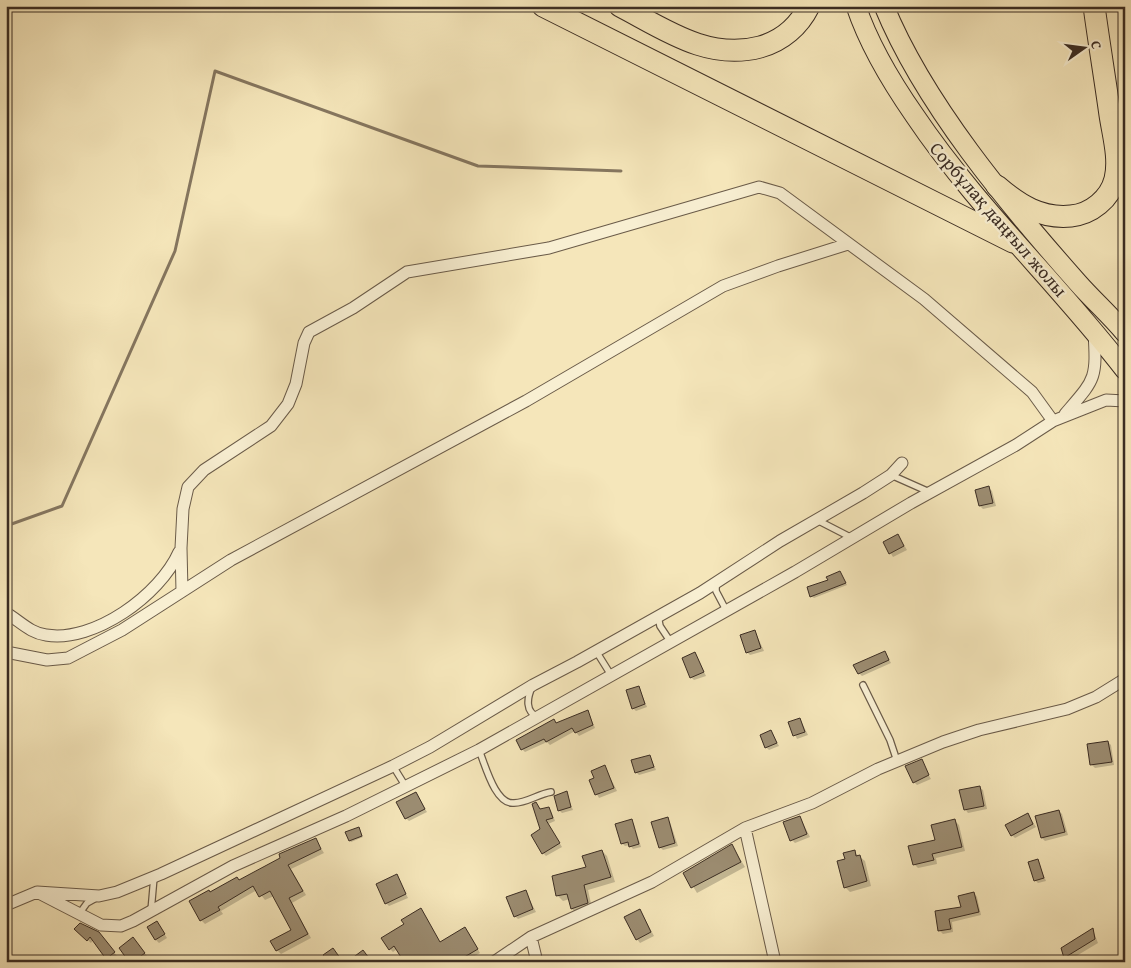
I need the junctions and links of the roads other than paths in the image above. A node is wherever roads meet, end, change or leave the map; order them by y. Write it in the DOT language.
graph roads {
  1 [pos="543,6"];
  2 [pos="620,6"];
  3 [pos="809,6"];
  4 [pos="856,6"];
  5 [pos="884,6"];
  6 [pos="1094,6"];
  7 [pos="997,186"];
  8 [pos="1013,242"];
  9 [pos="848,244"];
  10 [pos="1047,248"];
  11 [pos="1031,261"];
  12 [pos="1093,330"];
  13 [pos="1125,333"];
  14 [pos="1125,370"];
  15 [pos="1125,401"];
  16 [pos="1064,416"];
  17 [pos="1053,421"];
  18 [pos="902,463"];
  19 [pos="891,475"];
  20 [pos="931,492"];
  21 [pos="817,520"];
  22 [pos="852,538"];
  23 [pos="181,548"];
  24 [pos="716,582"];
  25 [pos="182,591"];
  26 [pos="733,607"];
  27 [pos="6,614"];
  28 [pos="658,616"];
  29 [pos="674,640"];
  30 [pos="596,651"];
  31 [pos="6,652"];
  32 [pos="611,675"];
  33 [pos="1125,679"];
  34 [pos="533,685"];
  35 [pos="863,685"];
  36 [pos="545,714"];
  37 [pos="480,750"];
  38 [pos="897,761"];
  39 [pos="393,766"];
  40 [pos="406,787"];
  41 [pos="551,792"];
  42 [pos="744,828"];
  43 [pos="154,877"];
  44 [pos="37,892"];
  45 [pos="99,896"];
  46 [pos="6,905"];
  47 [pos="151,912"];
  48 [pos="79,914"];
  49 [pos="531,937"];
  50 [pos="494,962"];
  51 [pos="537,962"];
  52 [pos="775,962"];
  1 -- 8 [label="highway"];
  2 -- 3 [label="highway"];
  4 -- 8 [label="main road, Сорбұлақ даңғыл жолы"];
  5 -- 7 [label="main road, Сорбұлақ даңғыл жолы"];
  6 -- 7 [label="highway"];
  7 -- 10 [label="main road, Сорбұлақ даңғыл жолы"];
  8 -- 11 [label="main road, Сорбұлақ даңғыл жолы"];
  9 -- 17 [label="street"];
  9 -- 23 [label="street"];
  9 -- 25 [label="street"];
  10 -- 11 [label="main road"];
  10 -- 13 [label="main road, Сорбұлақ даңғыл жолы"];
  11 -- 12 [label="main road, Сорбұлақ даңғыл жолы"];
  12 -- 14 [label="main road, Сорбұлақ даңғыл жолы"];
  12 -- 16 [label="street"];
  15 -- 16 [label="street"];
  16 -- 17 [label="street"];
  17 -- 20 [label="street"];
  18 -- 19 [label="street"];
  19 -- 20 [label="lane"];
  19 -- 21 [label="street"];
  20 -- 22 [label="street"];
  21 -- 22 [label="lane"];
  21 -- 24 [label="street"];
  22 -- 26 [label="street"];
  23 -- 25 [label="street"];
  23 -- 27 [label="street"];
  24 -- 26 [label="lane"];
  24 -- 28 [label="street"];
  25 -- 31 [label="street"];
  26 -- 29 [label="street"];
  28 -- 29 [label="lane"];
  28 -- 30 [label="street"];
  29 -- 32 [label="street"];
  30 -- 32 [label="lane"];
  30 -- 34 [label="street"];
  32 -- 36 [label="street"];
  33 -- 38 [label="street"];
  34 -- 36 [label="lane"];
  34 -- 39 [label="street"];
  35 -- 38 [label="lane"];
  36 -- 37 [label="street"];
  37 -- 40 [label="street"];
  37 -- 41 [label="lane"];
  38 -- 42 [label="street"];
  39 -- 40 [label="lane"];
  39 -- 43 [label="street"];
  40 -- 47 [label="street"];
  42 -- 49 [label="street"];
  42 -- 52 [label="street"];
  43 -- 45 [label="street"];
  43 -- 47 [label="lane"];
  44 -- 45 [label="street"];
  44 -- 46 [label="street"];
  44 -- 48 [label="street"];
  45 -- 48 [label="lane"];
  47 -- 48 [label="street"];
  49 -- 50 [label="street"];
  49 -- 51 [label="street"];
}
